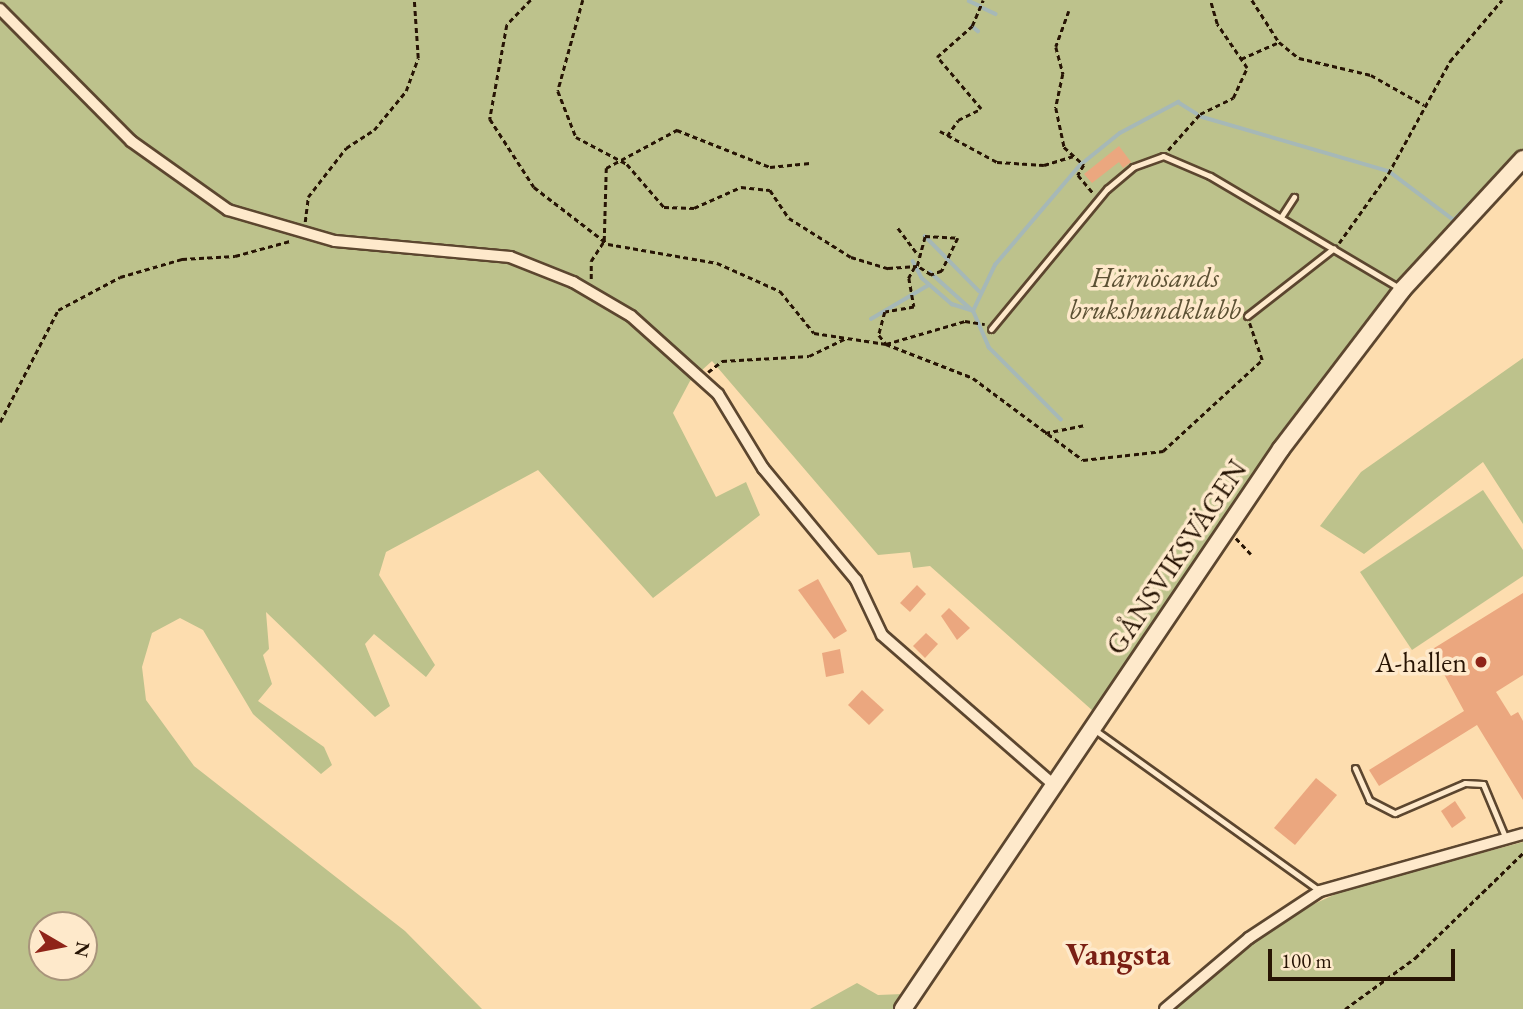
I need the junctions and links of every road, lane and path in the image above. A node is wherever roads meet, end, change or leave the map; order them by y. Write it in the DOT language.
graph roads {
  1 [pos="414,0"];
  2 [pos="531,0"];
  3 [pos="583,0"];
  4 [pos="983,0"];
  5 [pos="1210,0"];
  6 [pos="1252,0"];
  7 [pos="1502,0"];
  8 [pos="0,9"];
  9 [pos="1069,11"];
  10 [pos="1279,41"];
  11 [pos="1241,60"];
  12 [pos="1425,106"];
  13 [pos="940,131"];
  14 [pos="947,136"];
  15 [pos="1073,156"];
  16 [pos="1163,156"];
  17 [pos="1523,159"];
  18 [pos="620,160"];
  19 [pos="810,163"];
  20 [pos="1294,197"];
  21 [pos="1099,199"];
  22 [pos="1281,217"];
  23 [pos="898,228"];
  24 [pos="304,235"];
  25 [pos="604,241"];
  26 [pos="1334,248"];
  27 [pos="918,255"];
  28 [pos="916,266"];
  29 [pos="1402,290"];
  30 [pos="591,293"];
  31 [pos="1247,316"];
  32 [pos="979,318"];
  33 [pos="991,329"];
  34 [pos="846,338"];
  35 [pos="886,344"];
  36 [pos="702,376"];
  37 [pos="0,422"];
  38 [pos="1085,425"];
  39 [pos="1045,433"];
  40 [pos="1227,528"];
  41 [pos="1251,554"];
  42 [pos="1093,728"];
  43 [pos="1355,768"];
  44 [pos="1054,785"];
  45 [pos="1523,834"];
  46 [pos="1506,839"];
  47 [pos="1523,853"];
  48 [pos="1320,891"];
  49 [pos="903,1009"];
  50 [pos="1166,1009"];
  51 [pos="1345,1009"];
  1 -- 24 [label="path"];
  2 -- 25 [label="path"];
  3 -- 18 [label="path"];
  4 -- 14 [label="path"];
  5 -- 11 [label="path"];
  6 -- 10 [label="path"];
  7 -- 12 [label="path"];
  8 -- 24 [label="street"];
  9 -- 15 [label="path"];
  10 -- 11 [label="path"];
  10 -- 12 [label="path"];
  11 -- 16 [label="path"];
  12 -- 26 [label="path"];
  13 -- 14 [label="path"];
  14 -- 15 [label="path"];
  15 -- 21 [label="path"];
  16 -- 21 [label="lane"];
  16 -- 22 [label="lane"];
  17 -- 29 [label="main road, GÅNSVIKSVÄGEN"];
  18 -- 19 [label="path"];
  18 -- 25 [label="path"];
  18 -- 28 [label="path"];
  20 -- 22 [label="lane"];
  21 -- 33 [label="lane"];
  22 -- 26 [label="lane"];
  23 -- 27 [label="path"];
  24 -- 30 [label="street"];
  24 -- 37 [label="path"];
  25 -- 30 [label="path"];
  25 -- 34 [label="path"];
  26 -- 29 [label="lane"];
  26 -- 31 [label="lane"];
  27 -- 28 [label="path"];
  27 -- 28 [label="path"];
  28 -- 35 [label="path"];
  29 -- 40 [label="main road, GÅNSVIKSVÄGEN"];
  30 -- 36 [label="street"];
  31 -- 39 [label="path"];
  32 -- 35 [label="path"];
  34 -- 35 [label="path"];
  34 -- 36 [label="path"];
  35 -- 39 [label="path"];
  36 -- 44 [label="street"];
  38 -- 39 [label="path"];
  40 -- 41 [label="path"];
  40 -- 42 [label="main road, GÅNSVIKSVÄGEN"];
  42 -- 44 [label="main road, GÅNSVIKSVÄGEN"];
  42 -- 48 [label="lane"];
  43 -- 46 [label="lane"];
  44 -- 49 [label="main road, GÅNSVIKSVÄGEN"];
  45 -- 46 [label="street"];
  46 -- 48 [label="street"];
  47 -- 51 [label="path"];
  48 -- 50 [label="street"];
}
